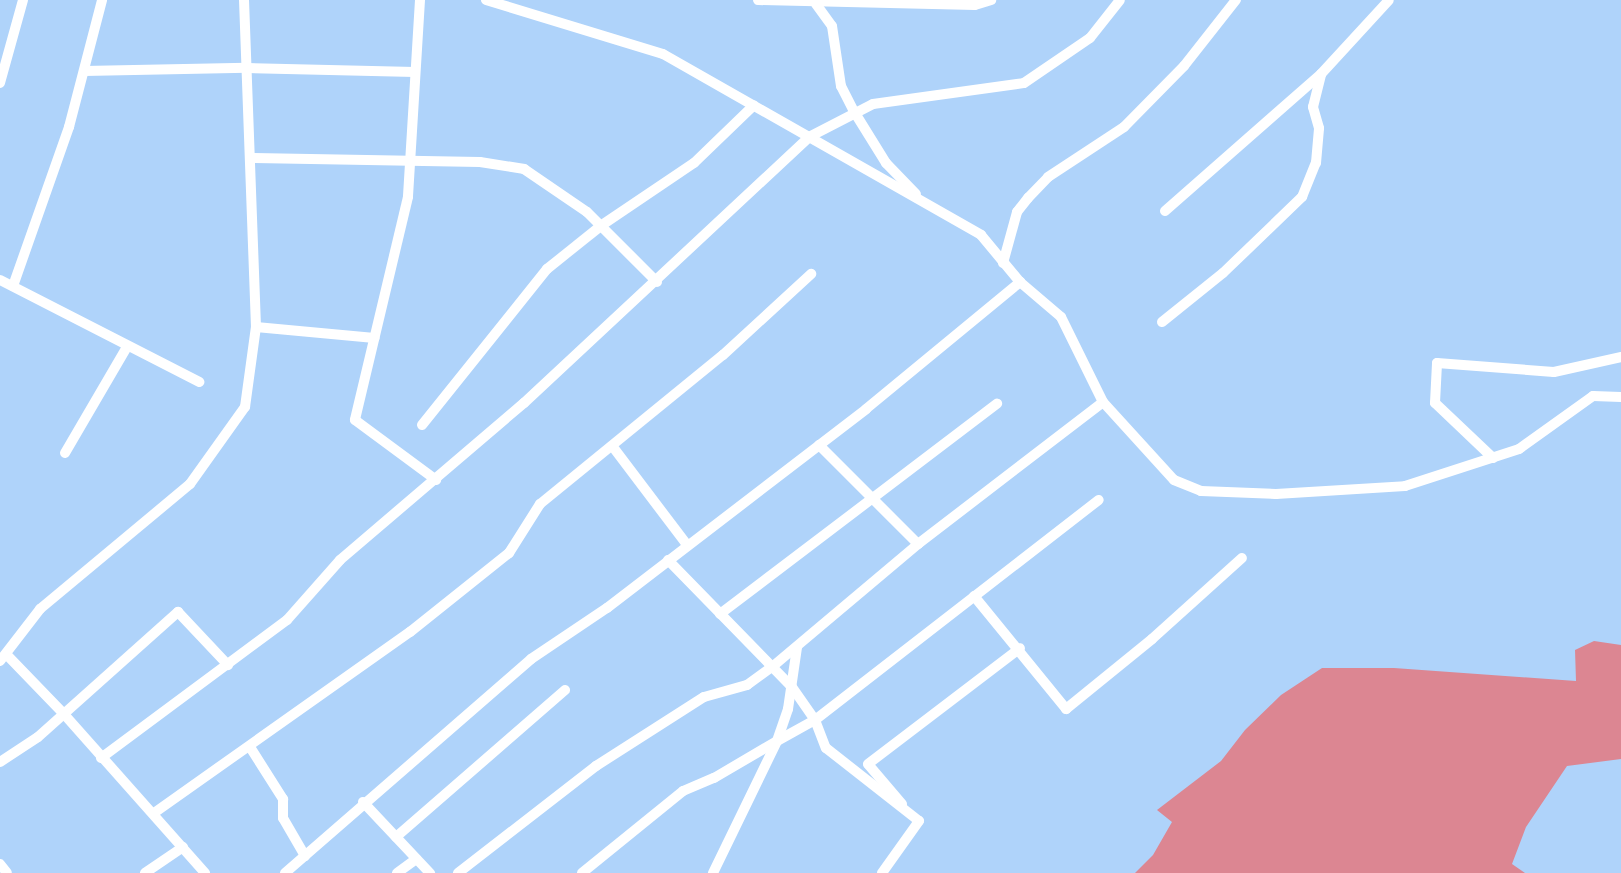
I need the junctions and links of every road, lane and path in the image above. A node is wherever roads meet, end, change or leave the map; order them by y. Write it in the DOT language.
graph roads {
  1 [pos="23,0"];
  2 [pos="102,0"];
  3 [pos="244,0"];
  4 [pos="420,0"];
  5 [pos="758,0"];
  6 [pos="1120,0"];
  7 [pos="1236,0"];
  8 [pos="1389,0"];
  9 [pos="491,1"];
  10 [pos="984,1"];
  11 [pos="816,4"];
  12 [pos="247,68"];
  13 [pos="84,71"];
  14 [pos="415,72"];
  15 [pos="1321,74"];
  16 [pos="0,83"];
  17 [pos="754,105"];
  18 [pos="855,113"];
  19 [pos="809,137"];
  20 [pos="250,158"];
  21 [pos="410,161"];
  22 [pos="924,203"];
  23 [pos="1165,212"];
  24 [pos="602,225"];
  25 [pos="1003,263"];
  26 [pos="811,274"];
  27 [pos="0,280"];
  28 [pos="657,282"];
  29 [pos="1020,282"];
  30 [pos="13,286"];
  31 [pos="1162,322"];
  32 [pos="256,327"];
  33 [pos="374,338"];
  34 [pos="128,347"];
  35 [pos="1621,357"];
  36 [pos="199,382"];
  37 [pos="1621,397"];
  38 [pos="1103,402"];
  39 [pos="997,404"];
  40 [pos="422,425"];
  41 [pos="819,445"];
  42 [pos="613,447"];
  43 [pos="65,453"];
  44 [pos="1493,458"];
  45 [pos="435,480"];
  46 [pos="870,498"];
  47 [pos="1099,500"];
  48 [pos="918,544"];
  49 [pos="687,545"];
  50 [pos="1242,558"];
  51 [pos="668,560"];
  52 [pos="974,596"];
  53 [pos="720,614"];
  54 [pos="797,646"];
  55 [pos="1020,648"];
  56 [pos="3,658"];
  57 [pos="228,665"];
  58 [pos="772,667"];
  59 [pos="792,687"];
  60 [pos="565,690"];
  61 [pos="63,713"];
  62 [pos="815,720"];
  63 [pos="777,741"];
  64 [pos="250,747"];
  65 [pos="101,758"];
  66 [pos="0,762"];
  67 [pos="363,802"];
  68 [pos="154,813"];
  69 [pos="919,822"];
  70 [pos="396,837"];
  71 [pos="183,847"];
  72 [pos="305,856"];
  73 [pos="416,859"];
  74 [pos="0,864"];
  75 [pos="299,869"];
  76 [pos="7,873"];
  77 [pos="145,873"];
  78 [pos="205,873"];
  79 [pos="285,873"];
  80 [pos="397,873"];
  81 [pos="430,873"];
  82 [pos="458,873"];
  83 [pos="582,873"];
  84 [pos="713,873"];
  85 [pos="882,873"];
  1 -- 16 [label="street"];
  2 -- 13 [label="street"];
  3 -- 12 [label="street"];
  4 -- 14 [label="street"];
  5 -- 11 [label="street"];
  6 -- 18 [label="street"];
  7 -- 25 [label="street"];
  8 -- 15 [label="street"];
  9 -- 17 [label="street"];
  10 -- 11 [label="street"];
  11 -- 18 [label="street"];
  12 -- 13 [label="street"];
  12 -- 14 [label="street"];
  12 -- 20 [label="street"];
  13 -- 30 [label="street"];
  14 -- 21 [label="street"];
  15 -- 23 [label="street"];
  15 -- 31 [label="street"];
  17 -- 19 [label="street"];
  17 -- 24 [label="street"];
  18 -- 19 [label="street"];
  18 -- 22 [label="street"];
  19 -- 22 [label="street"];
  19 -- 28 [label="street"];
  20 -- 21 [label="street"];
  20 -- 32 [label="street"];
  21 -- 24 [label="street"];
  21 -- 33 [label="street"];
  22 -- 25 [label="street"];
  24 -- 28 [label="street"];
  24 -- 40 [label="street"];
  25 -- 29 [label="street"];
  26 -- 42 [label="street"];
  27 -- 30 [label="street"];
  28 -- 45 [label="street"];
  29 -- 38 [label="street"];
  29 -- 41 [label="street"];
  30 -- 34 [label="street"];
  32 -- 33 [label="street"];
  32 -- 56 [label="street"];
  33 -- 45 [label="street"];
  34 -- 36 [label="street"];
  34 -- 43 [label="street"];
  35 -- 44 [label="street"];
  37 -- 44 [label="street"];
  38 -- 44 [label="street"];
  38 -- 48 [label="street"];
  39 -- 46 [label="street"];
  41 -- 46 [label="street"];
  41 -- 49 [label="street"];
  42 -- 49 [label="street"];
  42 -- 64 [label="street"];
  45 -- 57 [label="street"];
  46 -- 48 [label="street"];
  46 -- 53 [label="street"];
  47 -- 52 [label="street"];
  48 -- 54 [label="street"];
  49 -- 51 [label="street"];
  50 -- 55 [label="street"];
  51 -- 53 [label="street"];
  51 -- 67 [label="street"];
  52 -- 55 [label="street"];
  52 -- 62 [label="street"];
  53 -- 58 [label="street"];
  54 -- 58 [label="street"];
  54 -- 59 [label="street"];
  55 -- 69 [label="street"];
  56 -- 61 [label="street"];
  57 -- 61 [label="street"];
  57 -- 65 [label="street"];
  58 -- 59 [label="street"];
  58 -- 82 [label="street"];
  59 -- 62 [label="street"];
  59 -- 63 [label="street"];
  60 -- 70 [label="street"];
  61 -- 65 [label="street"];
  61 -- 66 [label="street"];
  62 -- 63 [label="street"];
  62 -- 69 [label="street"];
  63 -- 83 [label="street"];
  63 -- 84 [label="street"];
  64 -- 68 [label="street"];
  64 -- 72 [label="street"];
  65 -- 68 [label="street"];
  67 -- 70 [label="street"];
  67 -- 72 [label="street"];
  68 -- 71 [label="street"];
  69 -- 85 [label="street"];
  70 -- 73 [label="street"];
  71 -- 77 [label="street"];
  71 -- 78 [label="street"];
  72 -- 75 [label="street"];
  73 -- 80 [label="street"];
  73 -- 81 [label="street"];
  74 -- 76 [label="street"];
  75 -- 79 [label="street"];
}
